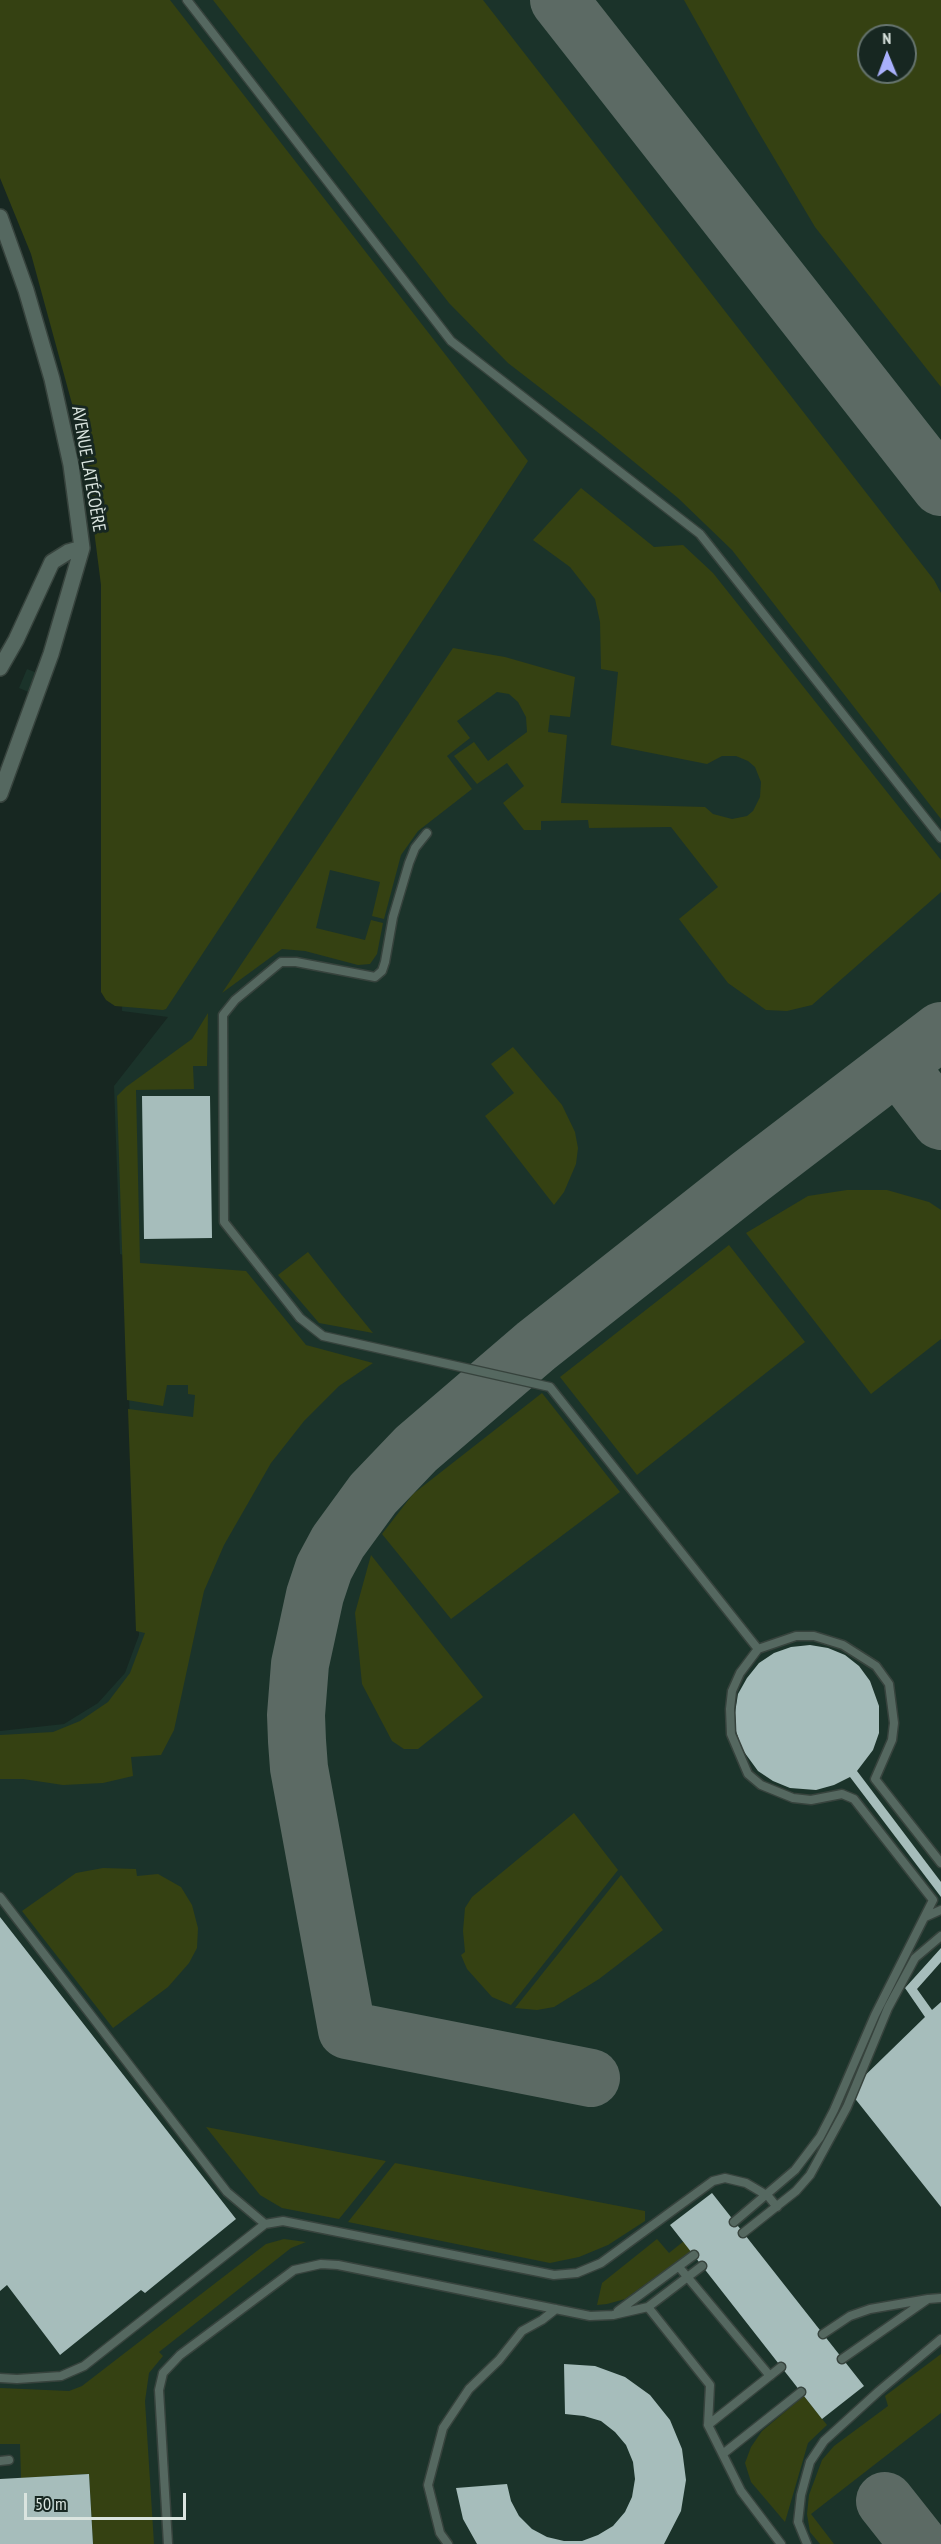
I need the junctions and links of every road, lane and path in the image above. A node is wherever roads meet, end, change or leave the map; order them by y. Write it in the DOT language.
graph roads {
  1 [pos="187,0"];
  2 [pos="0,217"];
  3 [pos="82,548"];
  4 [pos="0,668"];
  5 [pos="0,794"];
  6 [pos="427,833"];
  7 [pos="941,838"];
  8 [pos="758,1649"];
  9 [pos="941,1863"];
  10 [pos="0,1897"];
  11 [pos="941,1910"];
  12 [pos="925,1917"];
  13 [pos="941,1936"];
  14 [pos="768,2196"];
  15 [pos="777,2207"];
  16 [pos="734,2222"];
  17 [pos="265,2224"];
  18 [pos="743,2234"];
  19 [pos="694,2255"];
  20 [pos="702,2266"];
  21 [pos="679,2267"];
  22 [pos="687,2277"];
  23 [pos="941,2298"];
  24 [pos="928,2300"];
  25 [pos="648,2307"];
  26 [pos="556,2309"];
  27 [pos="613,2315"];
  28 [pos="823,2334"];
  29 [pos="941,2339"];
  30 [pos="842,2359"];
  31 [pos="781,2367"];
  32 [pos="770,2376"];
  33 [pos="0,2378"];
  34 [pos="801,2392"];
  35 [pos="708,2425"];
  36 [pos="724,2453"];
  37 [pos="168,2544"];
  38 [pos="448,2544"];
  39 [pos="781,2544"];
  40 [pos="807,2544"];
  1 -- 7 [label="lane"];
  2 -- 3 [label="street, AVENUE LATÉCOÈRE"];
  3 -- 4 [label="street"];
  3 -- 5 [label="street, AVENUE LATÉCOÈRE"];
  6 -- 8 [label="lane"];
  8 -- 9 [label="lane"];
  8 -- 12 [label="lane"];
  10 -- 17 [label="lane"];
  11 -- 12 [label="lane"];
  12 -- 14 [label="lane"];
  13 -- 15 [label="lane"];
  14 -- 15 [label="lane"];
  14 -- 16 [label="lane"];
  14 -- 17 [label="lane"];
  15 -- 18 [label="lane"];
  17 -- 33 [label="lane"];
  19 -- 21 [label="lane"];
  20 -- 22 [label="lane"];
  21 -- 22 [label="lane"];
  21 -- 27 [label="lane"];
  22 -- 25 [label="lane"];
  22 -- 32 [label="lane"];
  23 -- 24 [label="lane"];
  24 -- 28 [label="lane"];
  24 -- 30 [label="lane"];
  25 -- 27 [label="lane"];
  25 -- 35 [label="lane"];
  26 -- 27 [label="lane"];
  26 -- 37 [label="lane"];
  26 -- 38 [label="lane"];
  29 -- 40 [label="lane"];
  31 -- 32 [label="lane"];
  32 -- 35 [label="lane"];
  34 -- 36 [label="lane"];
  35 -- 36 [label="lane"];
  36 -- 39 [label="lane"];
}
